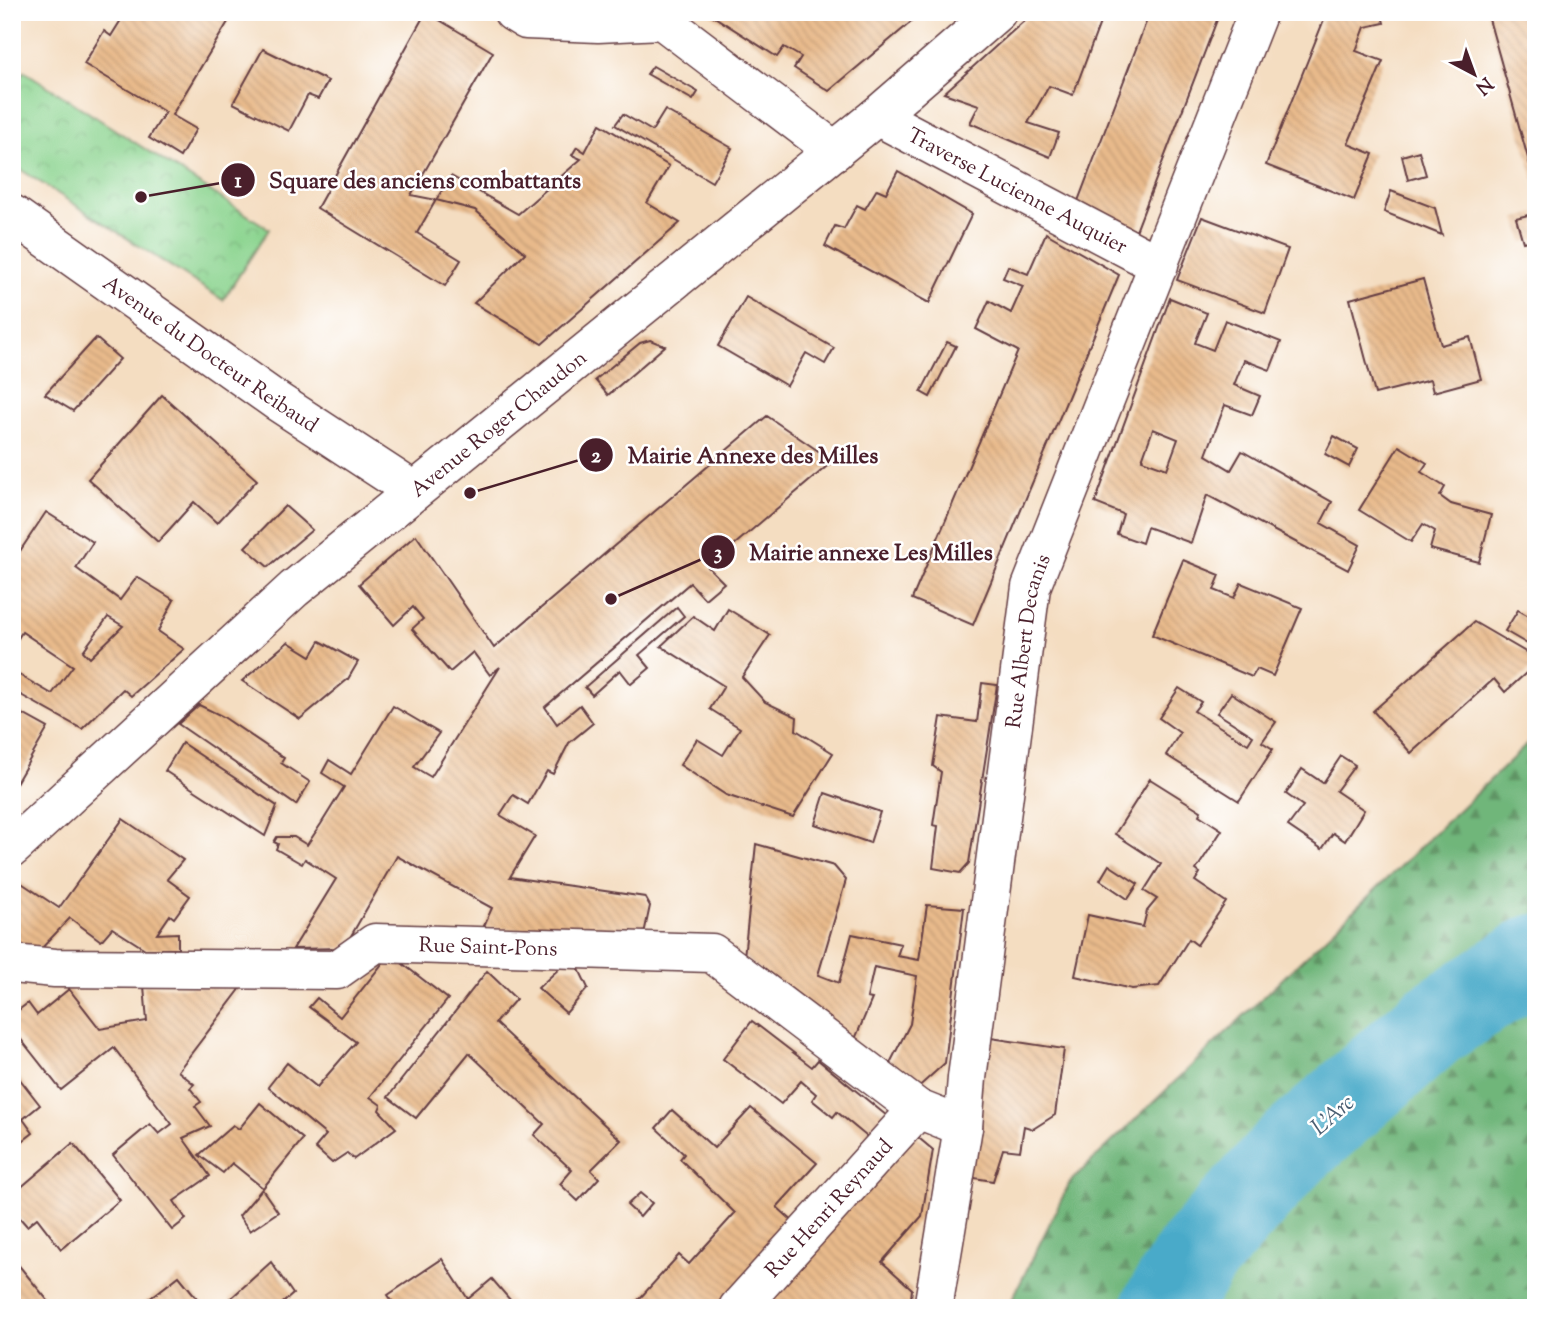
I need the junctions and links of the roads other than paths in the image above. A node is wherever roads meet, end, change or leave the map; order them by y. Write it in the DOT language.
graph roads {
  1 [pos="513,12"];
  2 [pos="997,12"];
  3 [pos="1258,12"];
  4 [pos="877,116"];
  5 [pos="835,151"];
  6 [pos="12,214"];
  7 [pos="1159,265"];
  8 [pos="414,491"];
  9 [pos="12,848"];
  10 [pos="12,964"];
  11 [pos="918,1109"];
  12 [pos="963,1127"];
  13 [pos="738,1308"];
  14 [pos="933,1308"];
  1 -- 5 [label="street"];
  2 -- 4 [label="street, Avenue Roger Chaudon"];
  3 -- 7 [label="street, Rue Albert Decanis"];
  4 -- 5 [label="street, Avenue Roger Chaudon"];
  4 -- 7 [label="street, Traverse Lucienne Auquier"];
  5 -- 8 [label="street, Avenue Roger Chaudon"];
  6 -- 8 [label="street, Avenue du Docteur Reibaud"];
  7 -- 12 [label="street, Rue Albert Decanis"];
  8 -- 9 [label="street, Avenue Roger Chaudon"];
  10 -- 11 [label="street, Rue Saint-Pons"];
  11 -- 12 [label="street, Rue Saint-Pons"];
  11 -- 13 [label="street, Rue Henri Reynaud"];
  12 -- 14 [label="street, Rue Albert Decanis"];
}
